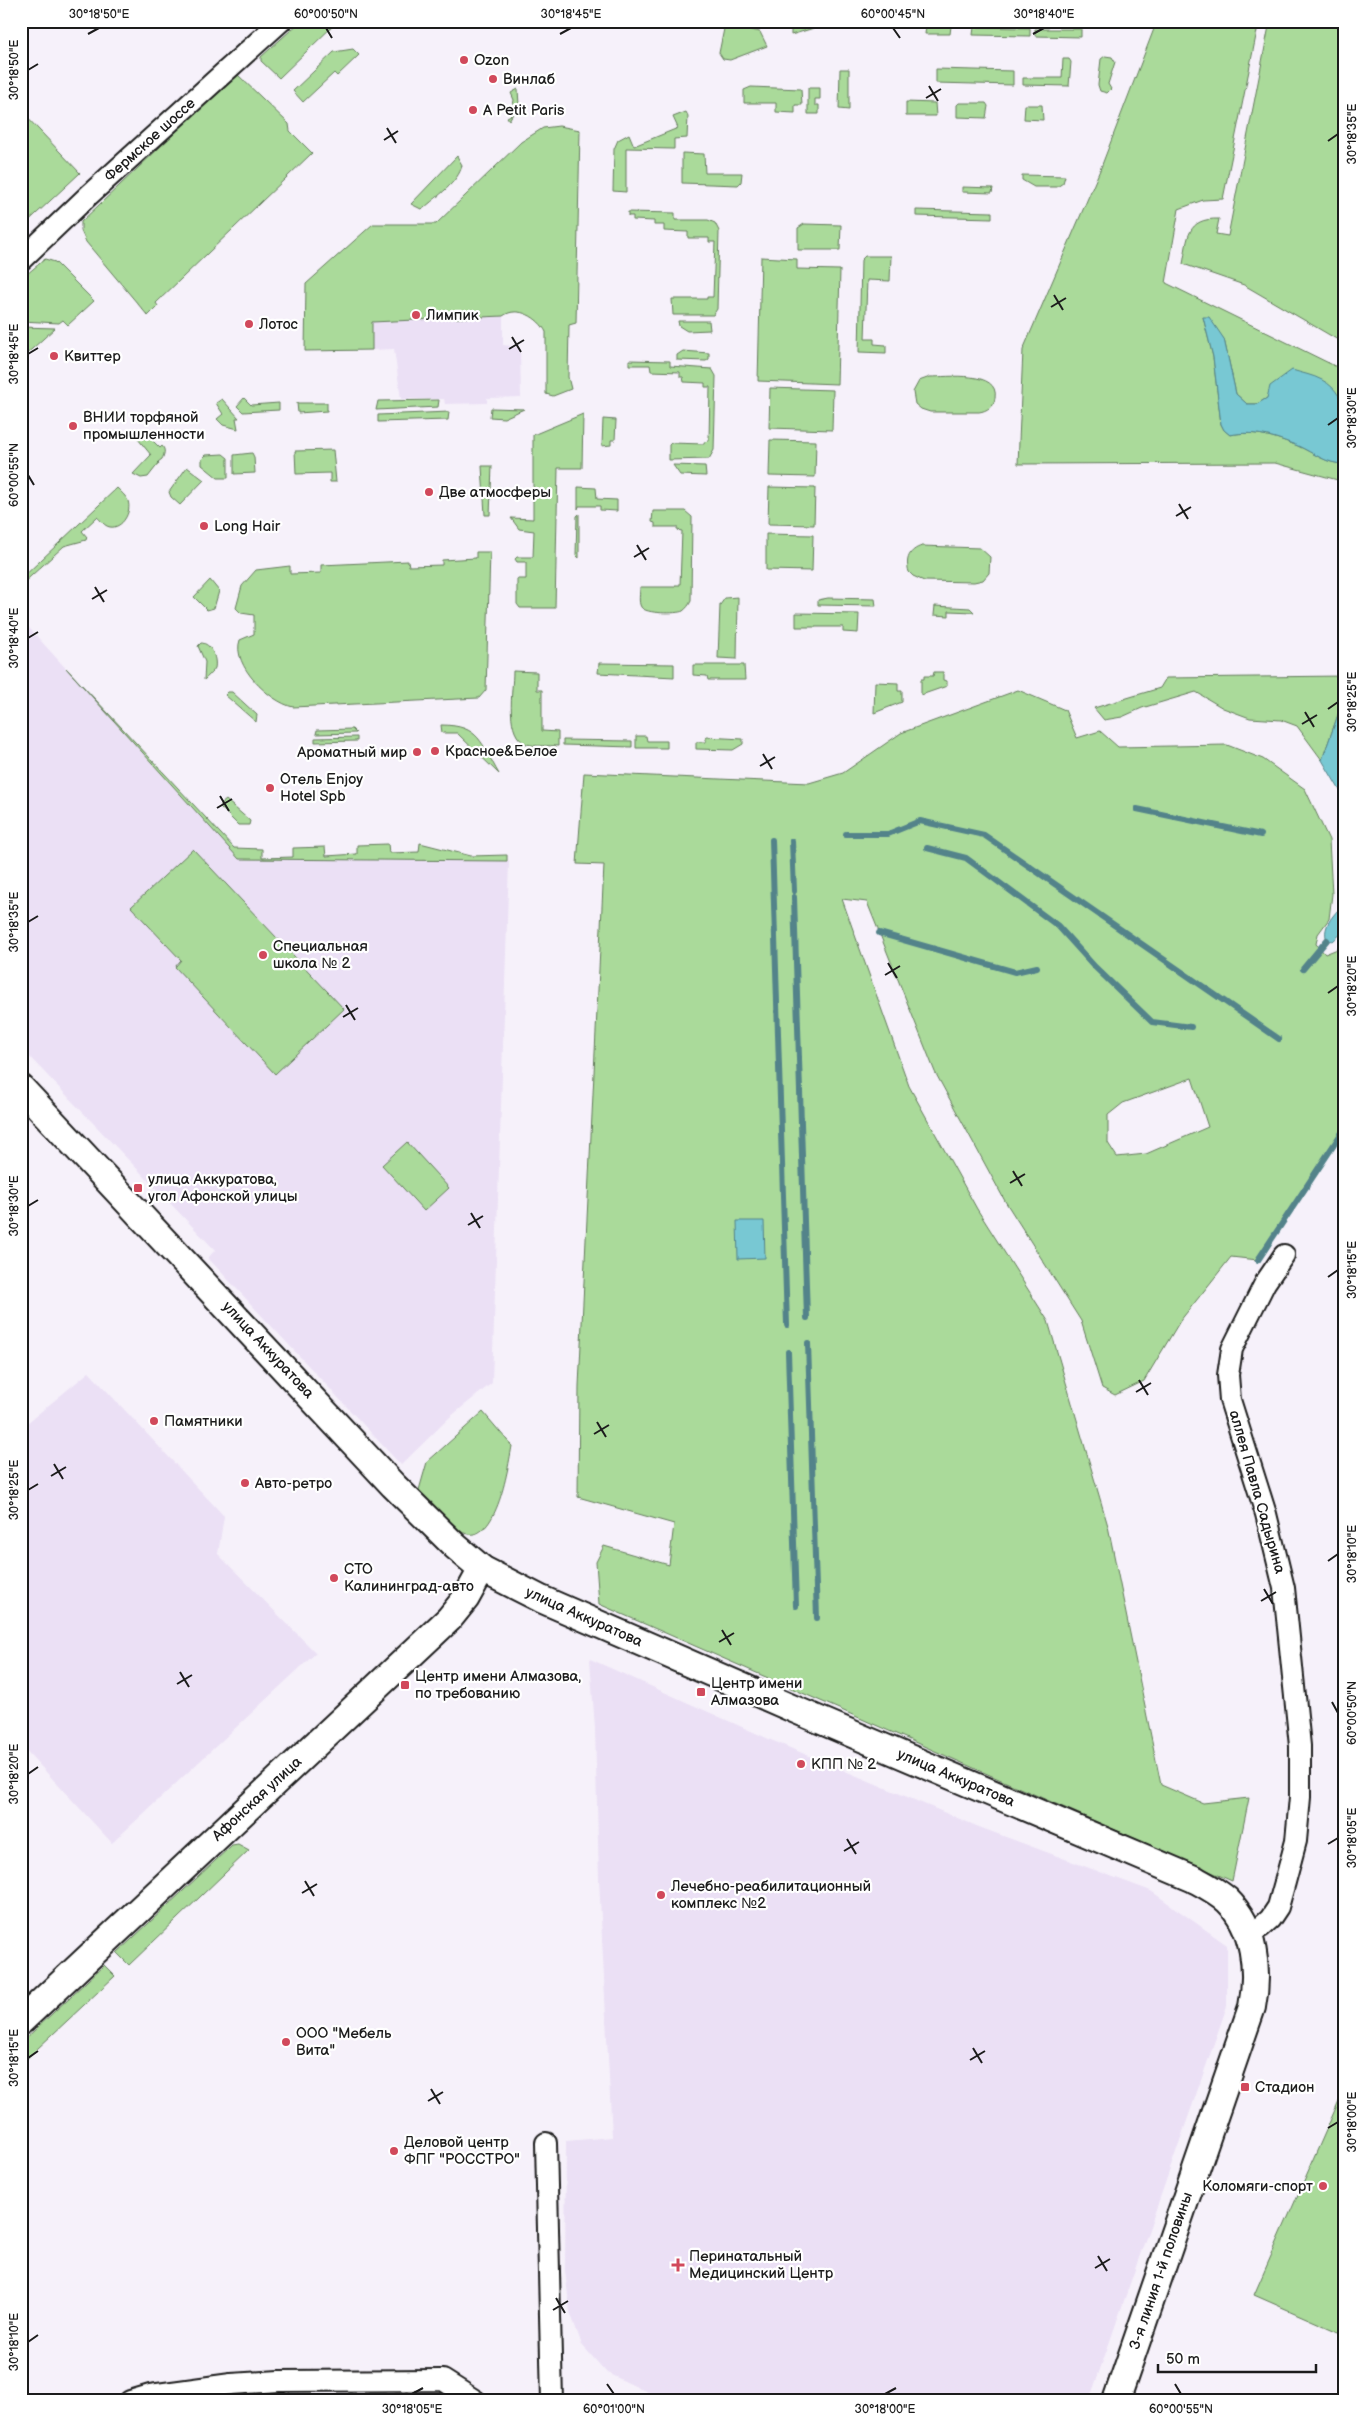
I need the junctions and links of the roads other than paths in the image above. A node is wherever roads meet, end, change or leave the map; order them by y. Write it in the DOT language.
graph roads {
  1 [pos="282,21"];
  2 [pos="21,260"];
  3 [pos="21,1088"];
  4 [pos="1284,1255"];
  5 [pos="482,1568"];
  6 [pos="1247,1933"];
  7 [pos="1256,1970"];
  8 [pos="21,2021"];
  9 [pos="546,2143"];
  10 [pos="130,2401"];
  11 [pos="476,2401"];
  12 [pos="552,2401"];
  13 [pos="1116,2401"];
  1 -- 2 [label="street, Фермское шоссе"];
  3 -- 5 [label="street, улица Аккуратова"];
  4 -- 6 [label="street, аллея Павла Садырина"];
  5 -- 6 [label="street, улица Аккуратова"];
  5 -- 8 [label="street, Афонская улица"];
  6 -- 7 [label="street, улица Аккуратова"];
  7 -- 13 [label="street, 3-я линия 1-й половины"];
  9 -- 12 [label="street"];
  10 -- 11 [label="street"];
}
